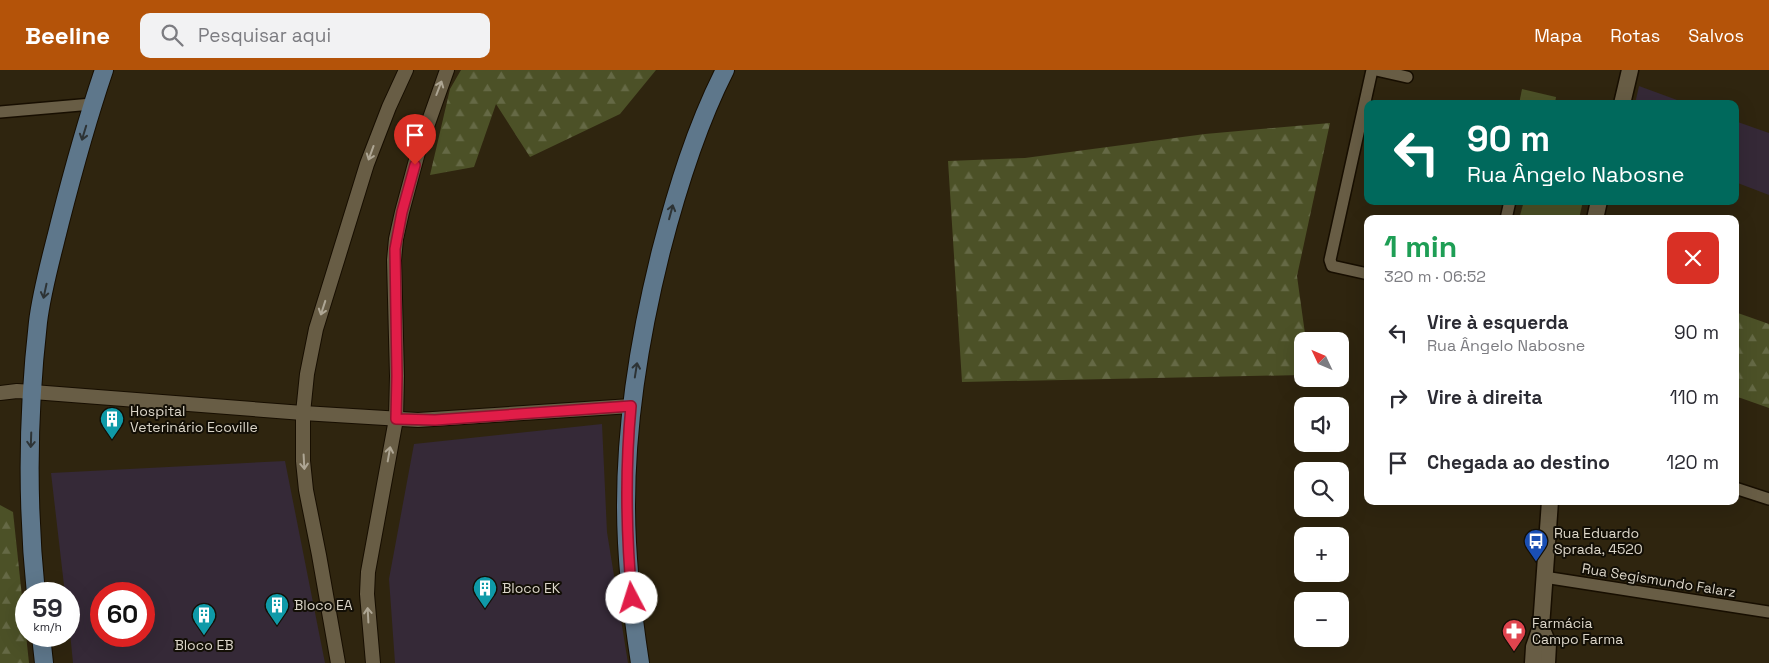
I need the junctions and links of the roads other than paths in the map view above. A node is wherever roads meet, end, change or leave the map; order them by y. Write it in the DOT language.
graph roads {
  1 [pos="104,70"];
  2 [pos="398,70"];
  3 [pos="406,70"];
  4 [pos="447,70"];
  5 [pos="726,70"];
  6 [pos="1372,70"];
  7 [pos="1376,70"];
  8 [pos="1630,70"];
  9 [pos="1407,77"];
  10 [pos="1365,100"];
  11 [pos="1623,100"];
  12 [pos="92,104"];
  13 [pos="1364,106"];
  14 [pos="389,107"];
  15 [pos="0,112"];
  16 [pos="1364,273"];
  17 [pos="33,392"];
  18 [pos="0,393"];
  19 [pos="631,406"];
  20 [pos="303,413"];
  21 [pos="396,419"];
  22 [pos="1739,489"];
  23 [pos="1769,499"];
  24 [pos="1550,505"];
  25 [pos="1544,577"];
  26 [pos="35,582"];
  27 [pos="1769,612"];
  28 [pos="1541,627"];
  29 [pos="42,647"];
  30 [pos="44,663"];
  31 [pos="338,663"];
  32 [pos="373,663"];
  33 [pos="640,663"];
  34 [pos="1533,663"];
  35 [pos="1547,663"];
  1 -- 12 [label="main road"];
  2 -- 14 [label="street"];
  3 -- 14 [label="street"];
  21 -- 4 [label="street, one-way"];
  19 -- 5 [label="main road, one-way"];
  6 -- 10 [label="street"];
  7 -- 9 [label="street"];
  8 -- 11 [label="main road"];
  12 -- 15 [label="street"];
  12 -- 17 [label="main road, one-way"];
  13 -- 16 [label="street"];
  14 -- 20 [label="street, one-way"];
  17 -- 18 [label="street"];
  17 -- 20 [label="street"];
  17 -- 26 [label="main road, one-way"];
  19 -- 21 [label="street"];
  19 -- 33 [label="main road"];
  20 -- 21 [label="street"];
  20 -- 31 [label="street, one-way"];
  32 -- 21 [label="street, one-way"];
  22 -- 23 [label="street"];
  24 -- 25 [label="main road"];
  25 -- 27 [label="street, Rua Segismundo Falarz"];
  25 -- 28 [label="main road"];
  28 -- 34 [label="main road"];
  28 -- 35 [label="main road"];
  29 -- 30 [label="main road"];
}
